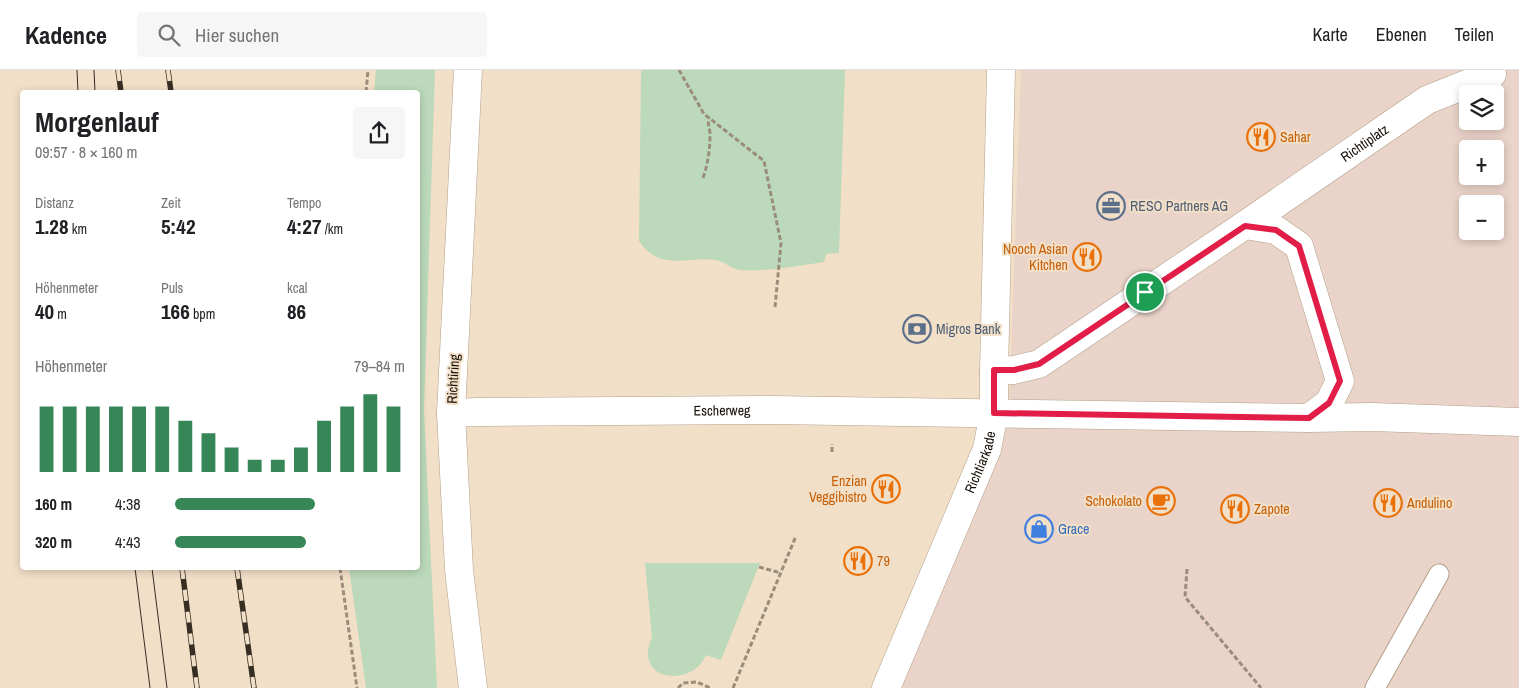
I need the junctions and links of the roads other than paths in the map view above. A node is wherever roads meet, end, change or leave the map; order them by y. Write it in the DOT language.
graph roads {
  1 [pos="468,70"];
  2 [pos="1001,70"];
  3 [pos="1492,74"];
  4 [pos="1245,226"];
  5 [pos="994,370"];
  6 [pos="451,413"];
  7 [pos="994,413"];
  8 [pos="1309,418"];
  9 [pos="1519,422"];
  10 [pos="1439,574"];
  11 [pos="474,688"];
  12 [pos="886,688"];
  13 [pos="1375,688"];
  1 -- 6 [label="street, Richtiring"];
  2 -- 5 [label="street, Richtiarkade"];
  3 -- 4 [label="street, Richtiplatz"];
  4 -- 5 [label="street, Richtiplatz"];
  4 -- 8 [label="street"];
  5 -- 7 [label="street, Richtiarkade"];
  6 -- 7 [label="street, Escherweg"];
  6 -- 11 [label="street, Richtiring"];
  7 -- 8 [label="street"];
  7 -- 12 [label="street, Richtiarkade"];
  8 -- 9 [label="street"];
  10 -- 13 [label="lane"];
}
